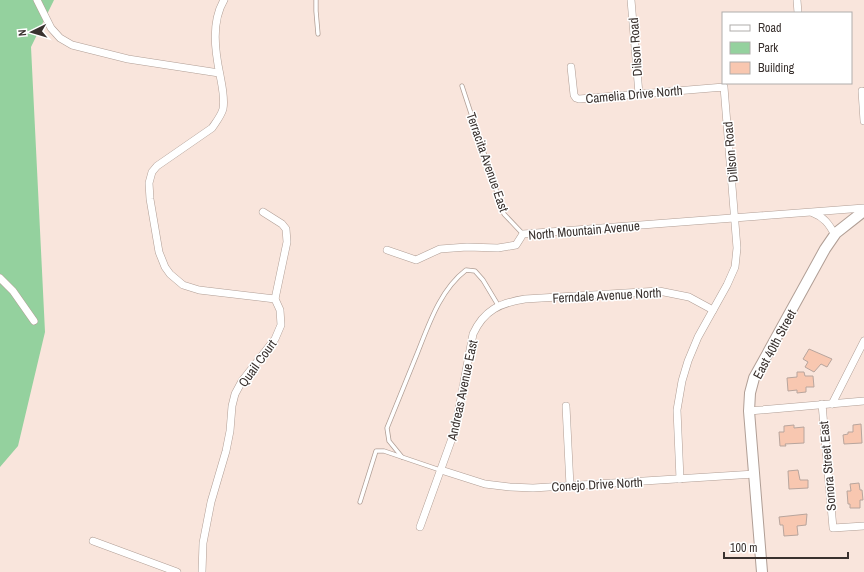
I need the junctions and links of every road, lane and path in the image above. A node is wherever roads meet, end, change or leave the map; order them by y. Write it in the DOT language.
graph roads {
  1 [pos="37,0"];
  2 [pos="224,0"];
  3 [pos="316,0"];
  4 [pos="631,0"];
  5 [pos="797,0"];
  6 [pos="798,12"];
  7 [pos="318,34"];
  8 [pos="571,67"];
  9 [pos="219,74"];
  10 [pos="462,86"];
  11 [pos="724,86"];
  12 [pos="862,90"];
  13 [pos="639,94"];
  14 [pos="864,121"];
  15 [pos="864,208"];
  16 [pos="864,211"];
  17 [pos="263,212"];
  18 [pos="811,212"];
  19 [pos="735,218"];
  20 [pos="523,234"];
  21 [pos="835,235"];
  22 [pos="387,250"];
  23 [pos="0,278"];
  24 [pos="275,299"];
  25 [pos="498,306"];
  26 [pos="713,310"];
  27 [pos="34,321"];
  28 [pos="864,341"];
  29 [pos="864,401"];
  30 [pos="822,404"];
  31 [pos="832,404"];
  32 [pos="566,406"];
  33 [pos="749,411"];
  34 [pos="402,457"];
  35 [pos="441,470"];
  36 [pos="755,474"];
  37 [pos="680,479"];
  38 [pos="570,486"];
  39 [pos="360,502"];
  40 [pos="864,526"];
  41 [pos="420,527"];
  42 [pos="93,541"];
  43 [pos="177,572"];
  44 [pos="202,572"];
  45 [pos="762,572"];
  1 -- 9 [label="street"];
  2 -- 9 [label="street"];
  3 -- 7 [label="lane"];
  4 -- 13 [label="street, Dilson Road"];
  5 -- 6 [label="street"];
  8 -- 13 [label="street, Camelia Drive North"];
  9 -- 24 [label="street"];
  10 -- 20 [label="lane, Terracita Avenue East"];
  11 -- 13 [label="street, Camelia Drive North"];
  11 -- 19 [label="street, Dillson Road"];
  12 -- 14 [label="street"];
  15 -- 18 [label="street, North Mountain Avenue"];
  16 -- 21 [label="main road, East 40th Street"];
  17 -- 24 [label="street, Quail Court"];
  18 -- 19 [label="street, North Mountain Avenue"];
  18 -- 21 [label="street"];
  19 -- 20 [label="street, North Mountain Avenue"];
  19 -- 26 [label="street, Dillson Road"];
  20 -- 22 [label="street, North Mountain Avenue"];
  21 -- 33 [label="main road, East 40th Street"];
  23 -- 27 [label="street"];
  24 -- 44 [label="street, Quail Court"];
  25 -- 26 [label="street, Ferndale Avenue North"];
  25 -- 34 [label="lane"];
  25 -- 35 [label="street, Andreas Avenue East"];
  26 -- 37 [label="street, Dillson Road"];
  28 -- 31 [label="street"];
  29 -- 31 [label="street"];
  30 -- 31 [label="street"];
  30 -- 33 [label="street"];
  30 -- 40 [label="street, Sonora Street East"];
  32 -- 38 [label="street"];
  33 -- 36 [label="main road, East 40th Street"];
  34 -- 35 [label="lane"];
  34 -- 39 [label="lane"];
  35 -- 38 [label="street, Conejo Drive North"];
  35 -- 41 [label="street, Andreas Avenue East"];
  36 -- 37 [label="street, Conejo Drive North"];
  36 -- 45 [label="main road, East 40th Street"];
  37 -- 38 [label="street, Conejo Drive North"];
  42 -- 43 [label="street"];
}
